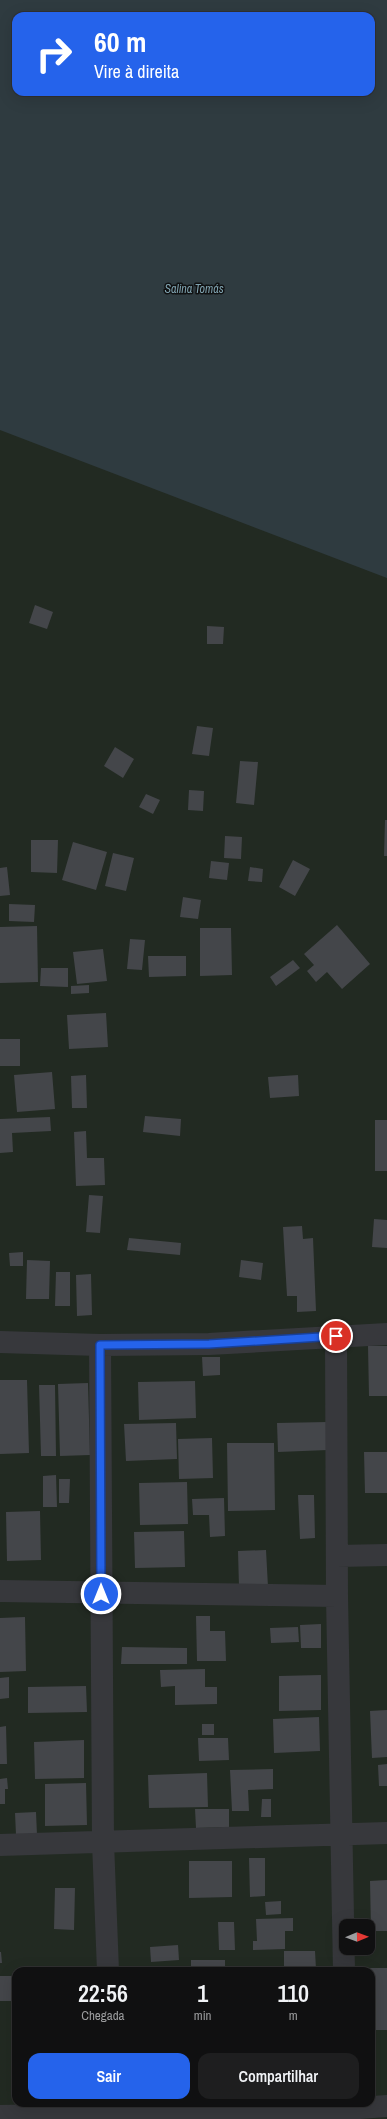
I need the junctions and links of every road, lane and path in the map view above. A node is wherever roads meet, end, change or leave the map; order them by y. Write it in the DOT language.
graph roads {
  1 [pos="387,1334"];
  2 [pos="336,1336"];
  3 [pos="0,1342"];
  4 [pos="100,1345"];
  5 [pos="387,1555"];
  6 [pos="337,1556"];
  7 [pos="0,1591"];
  8 [pos="101,1594"];
  9 [pos="337,1596"];
  10 [pos="387,1833"];
  11 [pos="342,1835"];
  12 [pos="103,1842"];
  13 [pos="0,1845"];
  14 [pos="108,1967"];
  15 [pos="344,1967"];
  16 [pos="387,2106"];
  17 [pos="346,2110"];
  18 [pos="114,2112"];
  19 [pos="0,2116"];
  1 -- 2 [label="street"];
  2 -- 4 [label="street"];
  2 -- 6 [label="street"];
  3 -- 4 [label="street"];
  4 -- 8 [label="street"];
  5 -- 6 [label="street"];
  6 -- 9 [label="street"];
  7 -- 8 [label="street"];
  8 -- 9 [label="street"];
  8 -- 12 [label="street"];
  9 -- 11 [label="street"];
  10 -- 11 [label="street"];
  11 -- 12 [label="street"];
  11 -- 15 [label="street"];
  12 -- 13 [label="street"];
  12 -- 14 [label="street"];
  16 -- 17 [label="street"];
  17 -- 18 [label="street"];
  18 -- 19 [label="street"];
}
